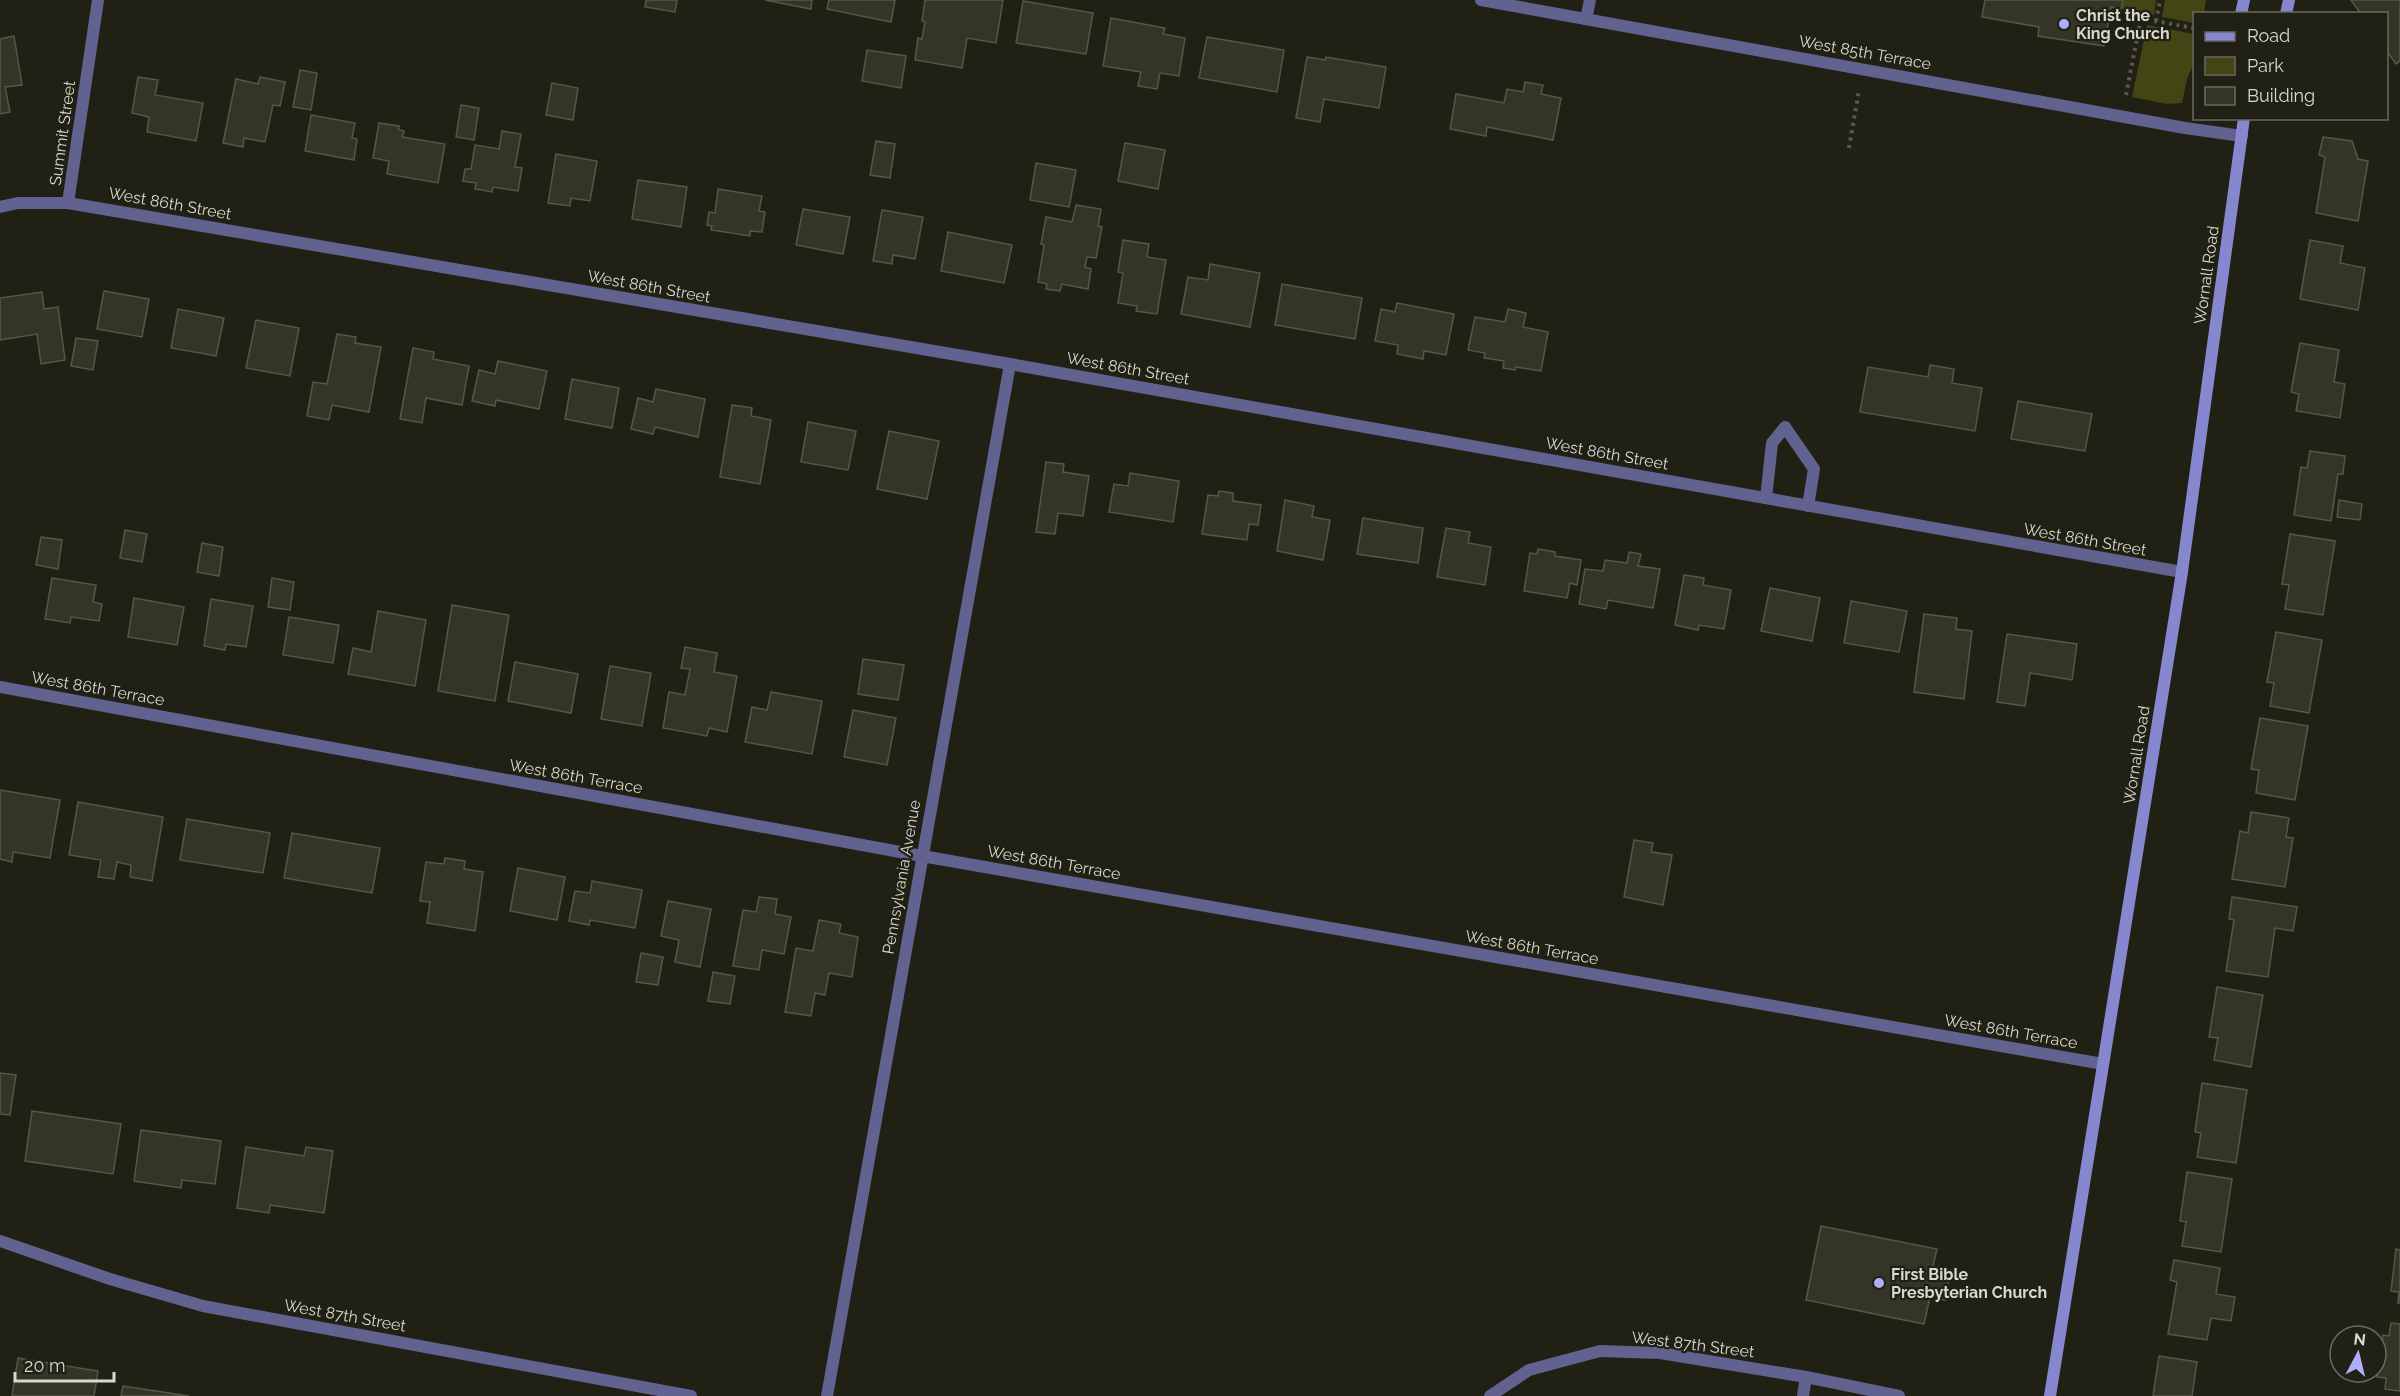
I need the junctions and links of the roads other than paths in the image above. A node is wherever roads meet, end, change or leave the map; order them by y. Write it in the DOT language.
graph roads {
  1 [pos="98,0"];
  2 [pos="1481,0"];
  3 [pos="1590,0"];
  4 [pos="1586,19"];
  5 [pos="2244,120"];
  6 [pos="2242,136"];
  7 [pos="68,203"];
  8 [pos="0,207"];
  9 [pos="1011,364"];
  10 [pos="1766,498"];
  11 [pos="1808,506"];
  12 [pos="2182,573"];
  13 [pos="0,687"];
  14 [pos="922,856"];
  15 [pos="2103,1064"];
  16 [pos="0,1241"];
  17 [pos="1806,1377"];
  18 [pos="691,1396"];
  19 [pos="827,1396"];
  20 [pos="1490,1396"];
  21 [pos="1803,1396"];
  22 [pos="1899,1396"];
  23 [pos="2050,1396"];
  1 -- 7 [label="street, Summit Street"];
  2 -- 4 [label="street, West 85th Terrace"];
  3 -- 4 [label="street"];
  4 -- 6 [label="street, West 85th Terrace"];
  5 -- 6 [label="main road, Wornall Road"];
  6 -- 12 [label="main road, Wornall Road"];
  7 -- 8 [label="street, Summit Street"];
  7 -- 9 [label="street, West 86th Street"];
  9 -- 10 [label="street, West 86th Street"];
  9 -- 14 [label="street, Pennsylvania Avenue"];
  10 -- 11 [label="street, West 86th Street"];
  10 -- 11 [label="street"];
  11 -- 12 [label="street, West 86th Street"];
  12 -- 15 [label="main road, Wornall Road"];
  13 -- 14 [label="street, West 86th Terrace"];
  14 -- 15 [label="street, West 86th Terrace"];
  14 -- 19 [label="street, Pennsylvania Avenue"];
  15 -- 23 [label="main road, Wornall Road"];
  16 -- 18 [label="street, West 87th Street"];
  17 -- 20 [label="street, West 87th Street"];
  17 -- 21 [label="street"];
  17 -- 22 [label="street, West 87th Street"];
}
